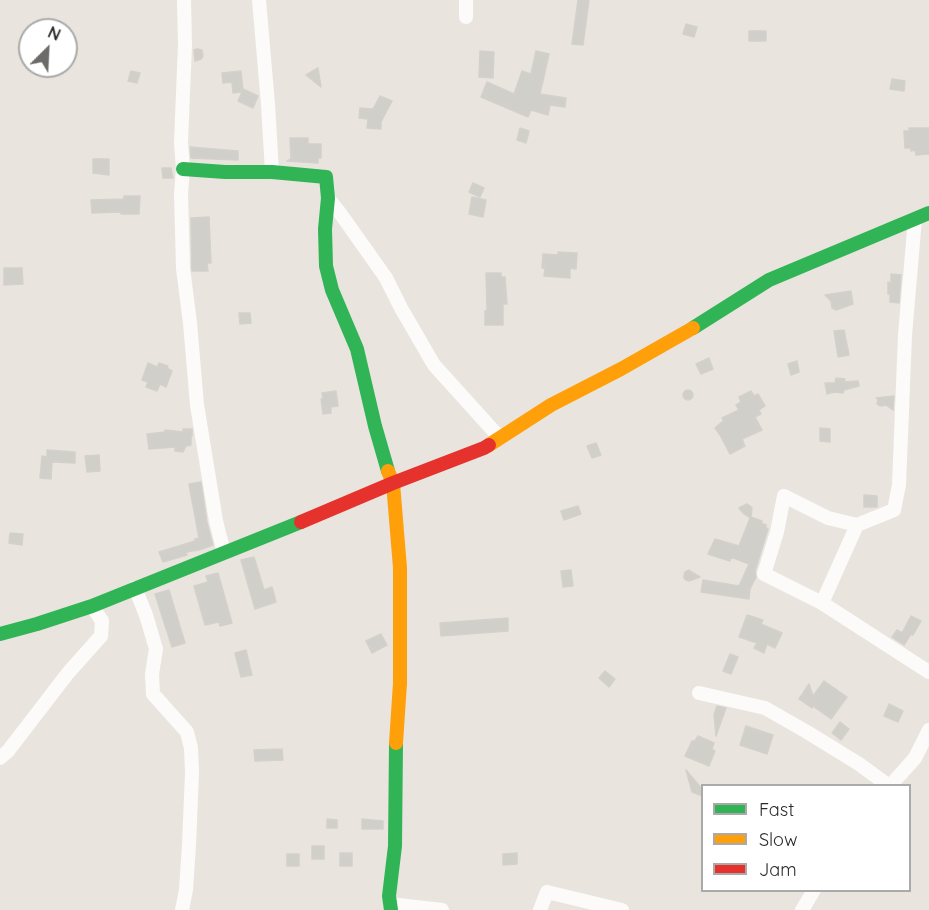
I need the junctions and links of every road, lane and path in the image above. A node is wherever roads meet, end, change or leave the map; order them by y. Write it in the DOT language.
graph roads {
  1 [pos="184,0"];
  2 [pos="259,0"];
  3 [pos="466,0"];
  4 [pos="466,17"];
  5 [pos="183,169"];
  6 [pos="272,172"];
  7 [pos="328,198"];
  8 [pos="929,213"];
  9 [pos="915,219"];
  10 [pos="500,438"];
  11 [pos="393,483"];
  12 [pos="857,525"];
  13 [pos="224,553"];
  14 [pos="135,588"];
  15 [pos="822,603"];
  16 [pos="92,606"];
  17 [pos="0,634"];
  18 [pos="929,672"];
  19 [pos="699,693"];
  20 [pos="929,730"];
  21 [pos="0,759"];
  22 [pos="886,784"];
  23 [pos="891,784"];
  24 [pos="813,892"];
  25 [pos="391,907"];
  26 [pos="182,910"];
  27 [pos="442,910"];
  28 [pos="540,910"];
  29 [pos="622,910"];
  30 [pos="802,910"];
  1 -- 5 [label="street"];
  2 -- 6 [label="street"];
  3 -- 4 [label="street"];
  5 -- 6 [label="street"];
  5 -- 13 [label="street"];
  6 -- 7 [label="street"];
  7 -- 10 [label="street"];
  7 -- 11 [label="street"];
  8 -- 9 [label="street"];
  9 -- 10 [label="street"];
  9 -- 12 [label="street"];
  10 -- 11 [label="street"];
  11 -- 13 [label="street"];
  11 -- 25 [label="street"];
  12 -- 15 [label="street"];
  12 -- 15 [label="street"];
  13 -- 14 [label="street"];
  14 -- 16 [label="street"];
  14 -- 26 [label="street"];
  15 -- 18 [label="street"];
  16 -- 17 [label="street"];
  16 -- 21 [label="street"];
  19 -- 22 [label="street"];
  20 -- 23 [label="street"];
  24 -- 30 [label="street"];
  25 -- 27 [label="street"];
  28 -- 29 [label="street"];
}
